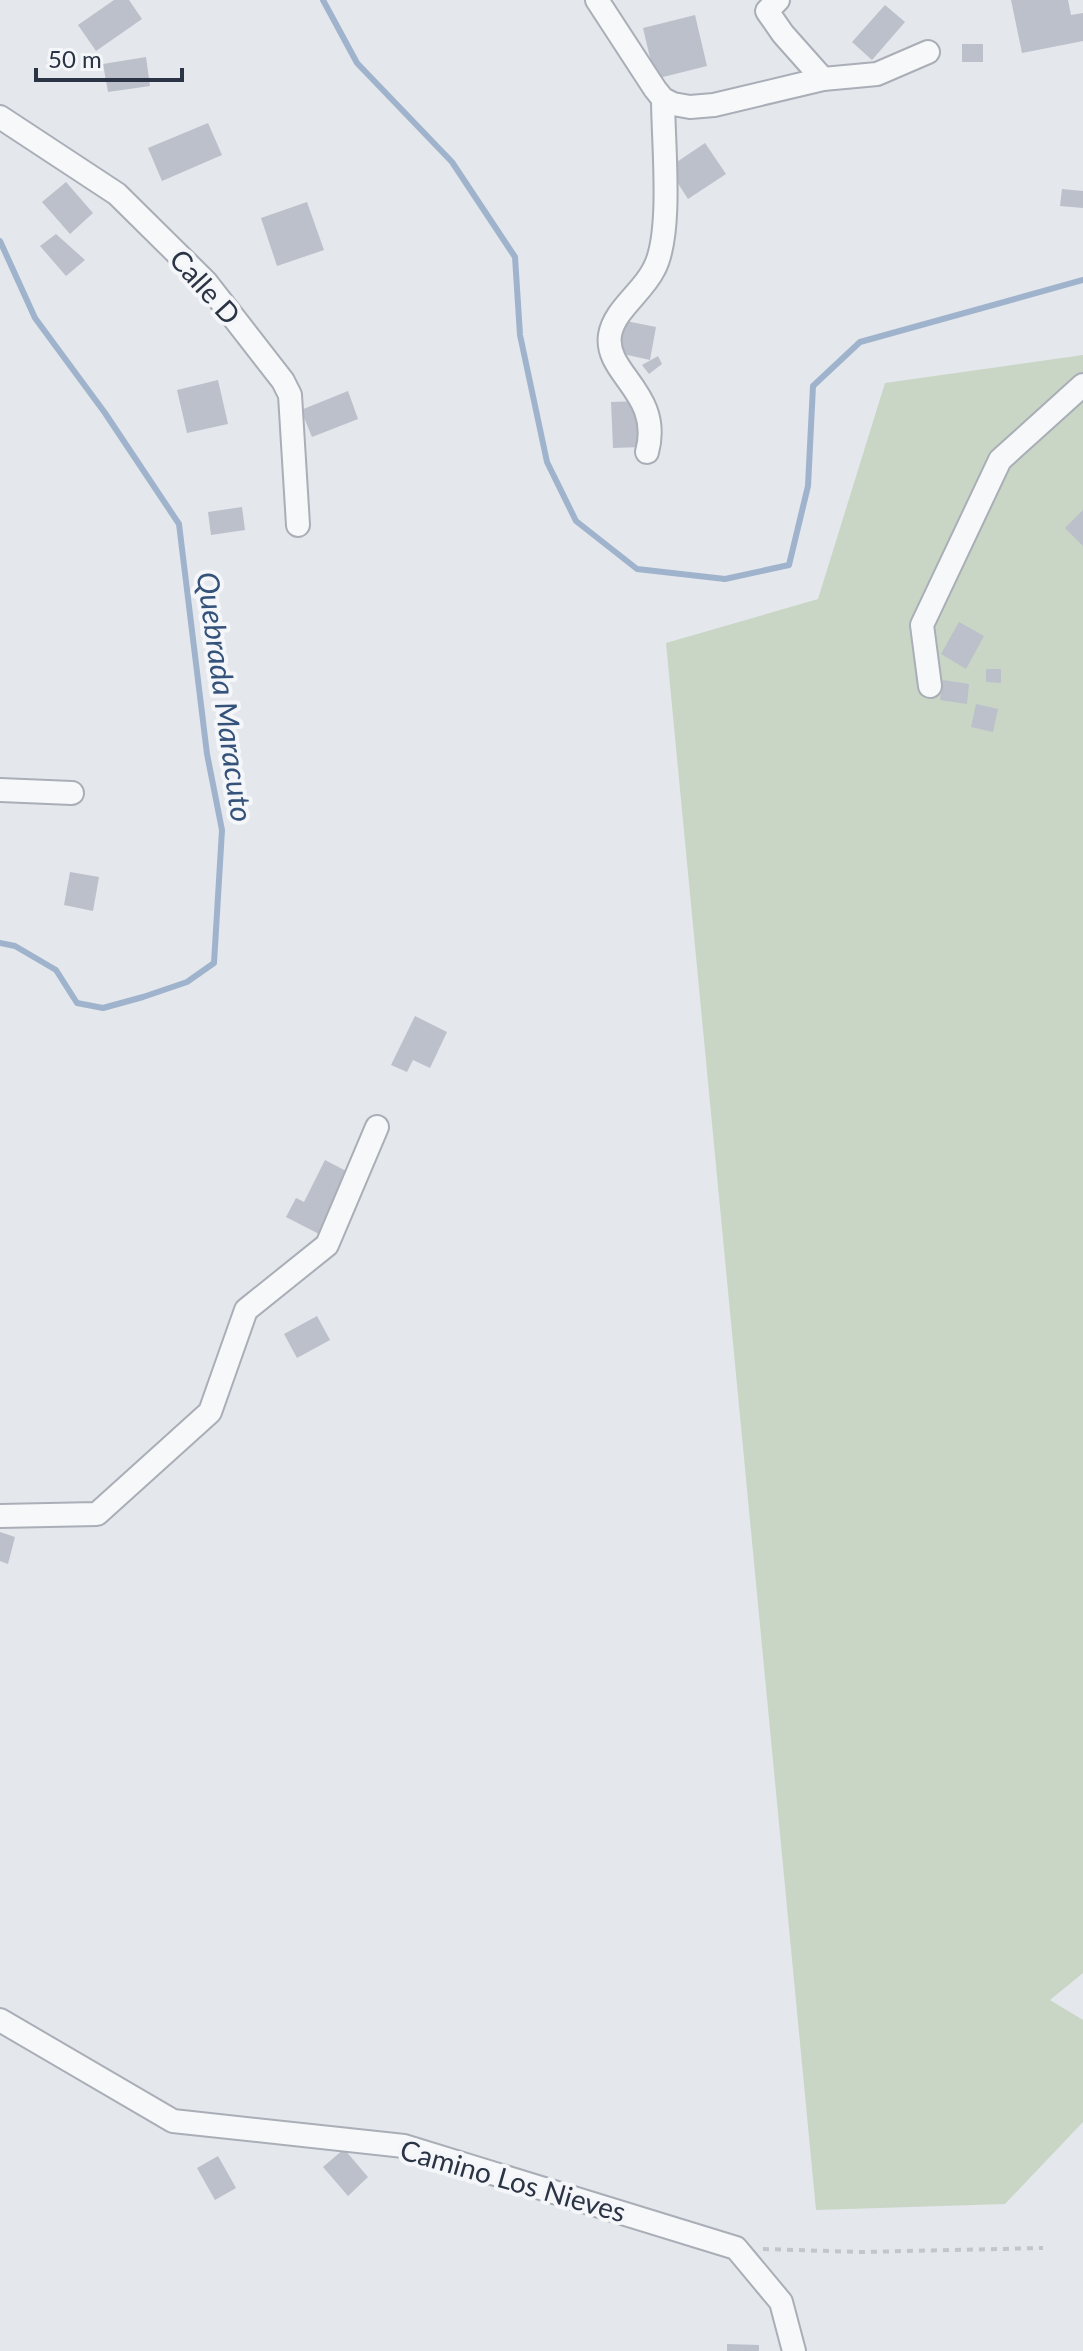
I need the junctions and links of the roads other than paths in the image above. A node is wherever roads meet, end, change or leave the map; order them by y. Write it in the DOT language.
graph roads {
  1 [pos="597,0"];
  2 [pos="778,0"];
  3 [pos="928,52"];
  4 [pos="823,79"];
  5 [pos="663,99"];
  6 [pos="0,117"];
  7 [pos="1083,385"];
  8 [pos="647,452"];
  9 [pos="298,525"];
  10 [pos="930,686"];
  11 [pos="0,790"];
  12 [pos="72,793"];
  13 [pos="377,1127"];
  14 [pos="0,1516"];
  15 [pos="0,2020"];
  16 [pos="794,2351"];
  1 -- 5 [label="street"];
  2 -- 4 [label="street"];
  3 -- 4 [label="street"];
  4 -- 5 [label="street"];
  5 -- 8 [label="street"];
  6 -- 9 [label="street, Calle D"];
  7 -- 10 [label="street"];
  11 -- 12 [label="street"];
  13 -- 14 [label="street"];
  15 -- 16 [label="street, Camino Los Nieves"];
}
